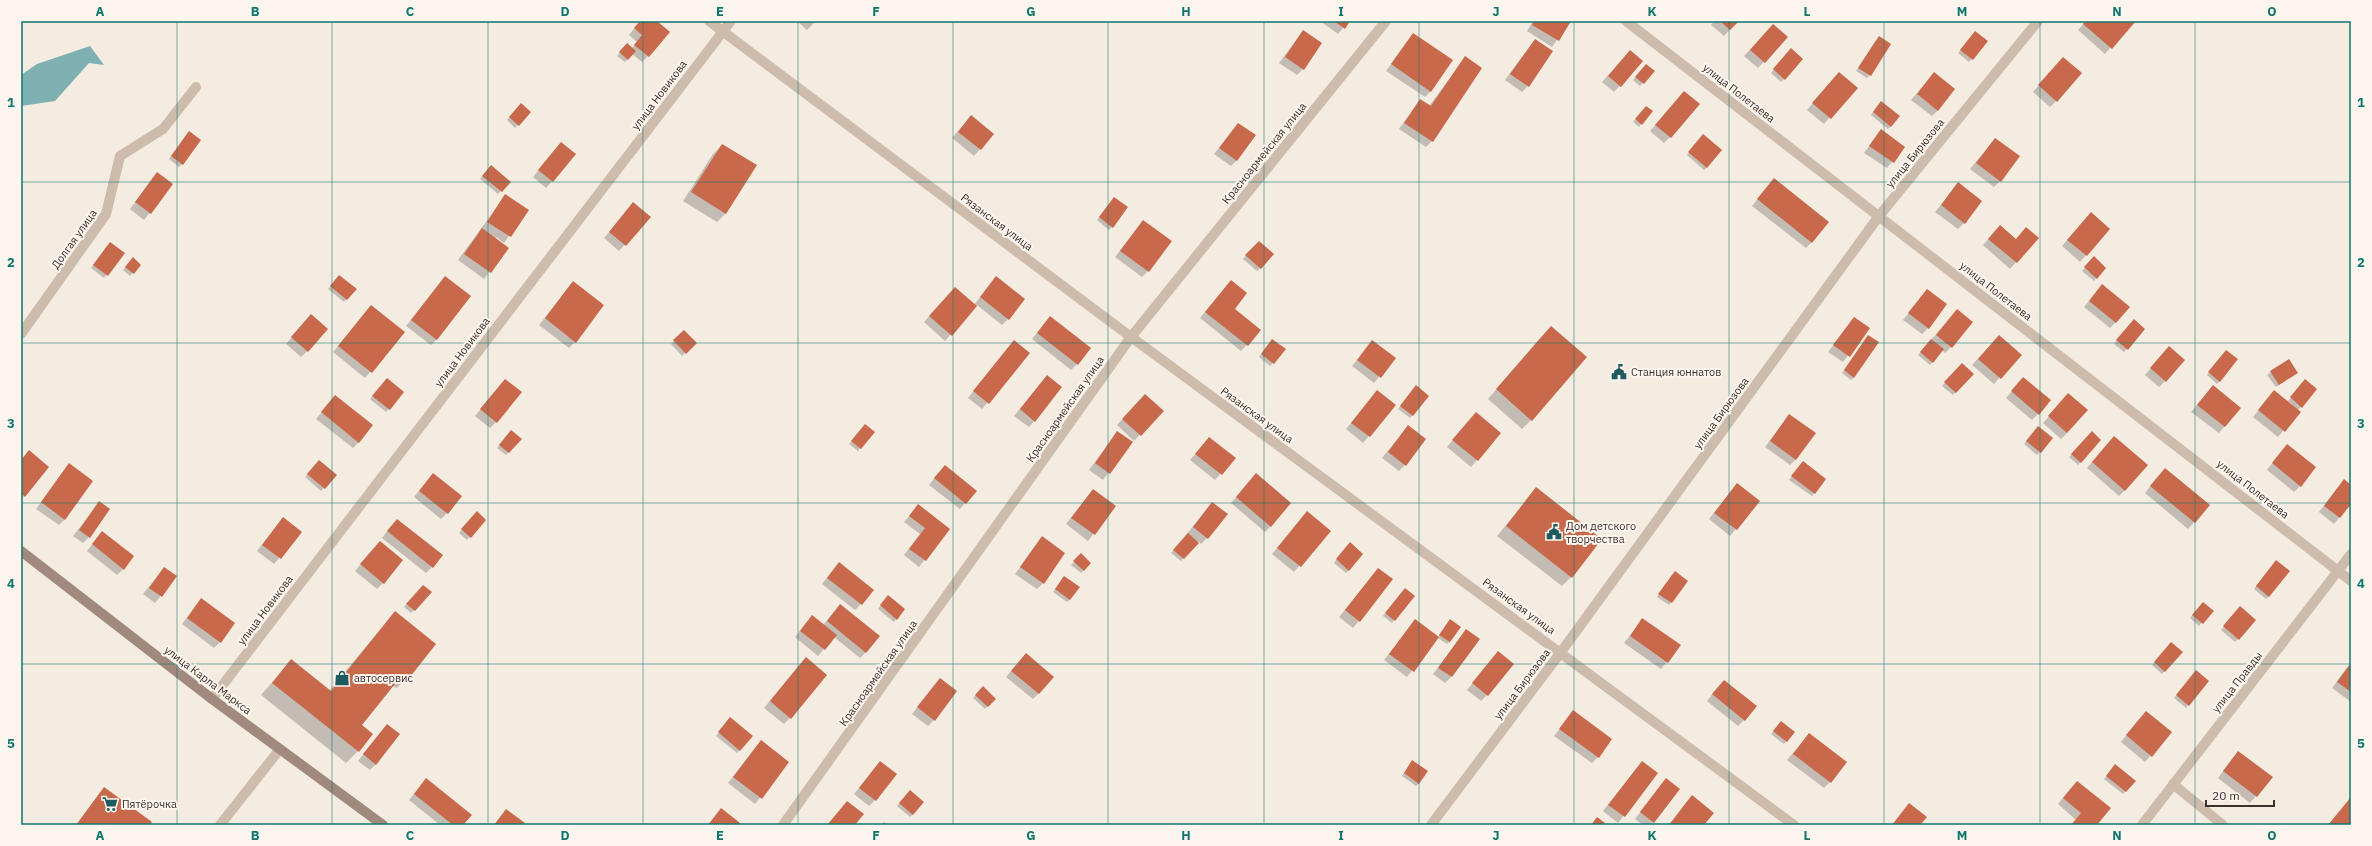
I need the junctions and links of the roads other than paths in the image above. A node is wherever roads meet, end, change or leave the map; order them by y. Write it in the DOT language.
graph roads {
  1 [pos="709,21"];
  2 [pos="731,21"];
  3 [pos="1386,21"];
  4 [pos="1626,21"];
  5 [pos="2038,21"];
  6 [pos="722,33"];
  7 [pos="196,87"];
  8 [pos="1879,216"];
  9 [pos="21,334"];
  10 [pos="1131,337"];
  11 [pos="21,551"];
  12 [pos="2351,554"];
  13 [pos="2338,570"];
  14 [pos="2351,581"];
  15 [pos="1561,652"];
  16 [pos="212,699"];
  17 [pos="280,749"];
  18 [pos="2173,784"];
  19 [pos="220,825"];
  20 [pos="383,825"];
  21 [pos="782,825"];
  22 [pos="1431,825"];
  23 [pos="1794,825"];
  24 [pos="2142,825"];
  25 [pos="2223,825"];
  1 -- 6 [label="street, Рязанская улица"];
  2 -- 6 [label="street, улица Новикова"];
  3 -- 10 [label="street, Красноармейская улица"];
  4 -- 8 [label="street, улица Полетаева"];
  5 -- 8 [label="street, улица Бирюзова"];
  6 -- 10 [label="street, Рязанская улица"];
  6 -- 16 [label="street, улица Новикова"];
  7 -- 9 [label="street, Долгая улица"];
  8 -- 13 [label="street, улица Полетаева"];
  8 -- 15 [label="street, улица Бирюзова"];
  10 -- 15 [label="street, Рязанская улица"];
  10 -- 21 [label="street, Красноармейская улица"];
  11 -- 16 [label="main road, улица Карла Маркса"];
  12 -- 13 [label="street, улица Правды"];
  13 -- 14 [label="street, улица Полетаева"];
  13 -- 18 [label="street, улица Правды"];
  15 -- 22 [label="street, улица Бирюзова"];
  15 -- 23 [label="street, Рязанская улица"];
  16 -- 17 [label="main road, улица Карла Маркса"];
  17 -- 19 [label="street"];
  17 -- 20 [label="main road, улица Карла Маркса"];
  18 -- 24 [label="street, улица Правды"];
  18 -- 25 [label="street"];
}
